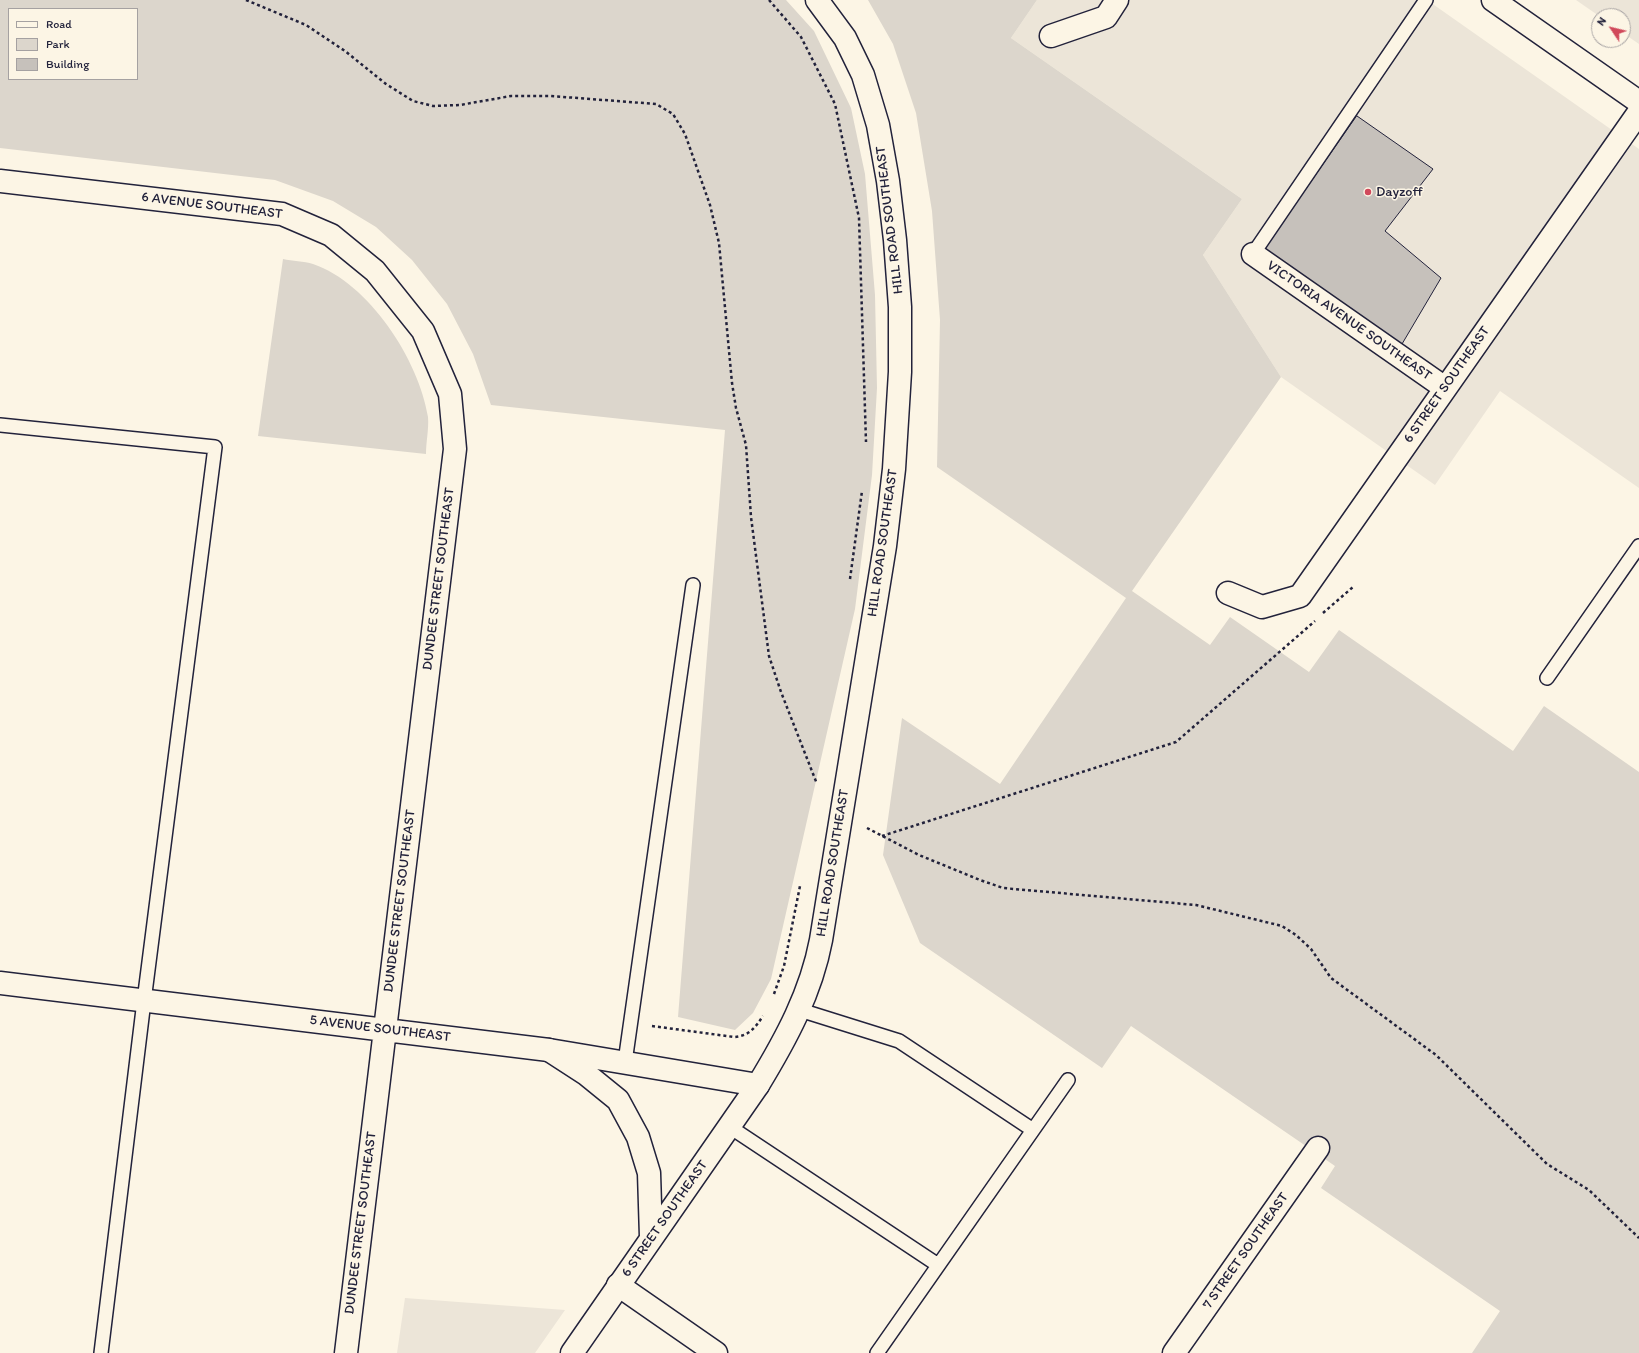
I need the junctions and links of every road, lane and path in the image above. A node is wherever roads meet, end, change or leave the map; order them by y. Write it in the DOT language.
graph roads {
  1 [pos="246,0"];
  2 [pos="769,0"];
  3 [pos="817,0"];
  4 [pos="1117,0"];
  5 [pos="1426,0"];
  6 [pos="1493,0"];
  7 [pos="1051,36"];
  8 [pos="1639,102"];
  9 [pos="1639,112"];
  10 [pos="0,181"];
  11 [pos="1253,254"];
  12 [pos="1445,388"];
  13 [pos="0,424"];
  14 [pos="866,446"];
  15 [pos="455,449"];
  16 [pos="863,485"];
  17 [pos="1639,546"];
  18 [pos="693,585"];
  19 [pos="849,585"];
  20 [pos="1353,587"];
  21 [pos="1228,593"];
  22 [pos="1547,678"];
  23 [pos="820,779"];
  24 [pos="864,827"];
  25 [pos="882,836"];
  26 [pos="801,879"];
  27 [pos="0,983"];
  28 [pos="772,999"];
  29 [pos="144,1001"];
  30 [pos="800,1010"];
  31 [pos="765,1014"];
  32 [pos="630,1023"];
  33 [pos="385,1030"];
  34 [pos="549,1050"];
  35 [pos="625,1062"];
  36 [pos="1068,1080"];
  37 [pos="758,1085"];
  38 [pos="730,1126"];
  39 [pos="1033,1130"];
  40 [pos="1318,1148"];
  41 [pos="651,1237"];
  42 [pos="1639,1238"];
  43 [pos="938,1265"];
  44 [pos="618,1285"];
  45 [pos="101,1353"];
  46 [pos="346,1353"];
  47 [pos="572,1353"];
  48 [pos="716,1353"];
  49 [pos="877,1353"];
  50 [pos="1174,1353"];
  1 -- 23 [label="path"];
  2 -- 14 [label="path"];
  3 -- 30 [label="street, HILL ROAD SOUTHEAST"];
  4 -- 7 [label="street"];
  5 -- 11 [label="lane"];
  6 -- 8 [label="street"];
  9 -- 12 [label="street, 6 STREET SOUTHEAST"];
  10 -- 15 [label="street, 6 AVENUE SOUTHEAST"];
  11 -- 12 [label="street, VICTORIA AVENUE SOUTHEAST"];
  12 -- 21 [label="street, 6 STREET SOUTHEAST"];
  13 -- 29 [label="lane"];
  15 -- 33 [label="street, DUNDEE STREET SOUTHEAST"];
  16 -- 19 [label="path"];
  17 -- 22 [label="lane"];
  18 -- 32 [label="lane"];
  20 -- 25 [label="path"];
  24 -- 25 [label="path"];
  25 -- 42 [label="path"];
  26 -- 28 [label="path"];
  27 -- 29 [label="street, 5 AVENUE SOUTHEAST"];
  29 -- 33 [label="street, 5 AVENUE SOUTHEAST"];
  29 -- 45 [label="lane"];
  30 -- 37 [label="street, HILL ROAD SOUTHEAST"];
  30 -- 39 [label="lane"];
  31 -- 32 [label="path"];
  32 -- 35 [label="lane"];
  33 -- 34 [label="street, 5 AVENUE SOUTHEAST"];
  33 -- 46 [label="street, DUNDEE STREET SOUTHEAST"];
  34 -- 35 [label="street, 5 AVENUE SOUTHEAST"];
  34 -- 41 [label="street"];
  35 -- 37 [label="street, 5 AVENUE SOUTHEAST"];
  36 -- 39 [label="lane"];
  37 -- 38 [label="street, 6 STREET SOUTHEAST"];
  38 -- 41 [label="street, 6 STREET SOUTHEAST"];
  38 -- 43 [label="lane"];
  39 -- 43 [label="lane"];
  40 -- 50 [label="street, 7 STREET SOUTHEAST"];
  41 -- 44 [label="street, 6 STREET SOUTHEAST"];
  43 -- 49 [label="lane"];
  44 -- 47 [label="street, 6 STREET SOUTHEAST"];
  44 -- 48 [label="street"];
}
